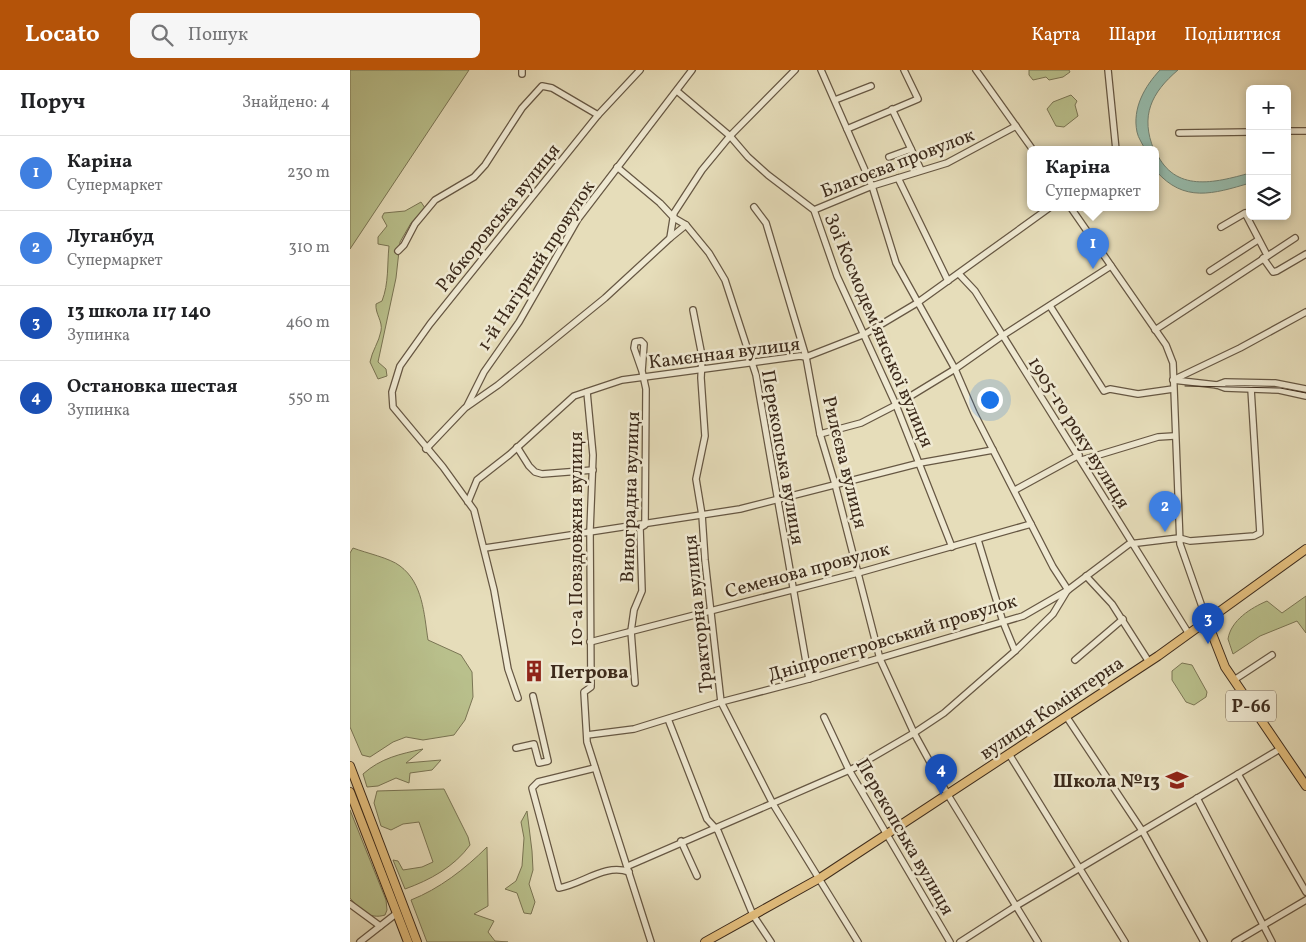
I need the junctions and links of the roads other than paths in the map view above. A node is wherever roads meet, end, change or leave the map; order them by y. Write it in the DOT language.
graph roads {
  1 [pos="640,70"];
  2 [pos="692,70"];
  3 [pos="795,70"];
  4 [pos="821,70"];
  5 [pos="904,70"];
  6 [pos="976,70"];
  7 [pos="1108,70"];
  8 [pos="871,86"];
  9 [pos="677,91"];
  10 [pos="834,100"];
  11 [pos="892,109"];
  12 [pos="598,115"];
  13 [pos="1016,126"];
  14 [pos="847,129"];
  15 [pos="1291,131"];
  16 [pos="1306,131"];
  17 [pos="1246,132"];
  18 [pos="1179,133"];
  19 [pos="730,136"];
  20 [pos="1030,146"];
  21 [pos="1116,146"];
  22 [pos="911,149"];
  23 [pos="889,157"];
  24 [pos="617,167"];
  25 [pos="921,170"];
  26 [pos="898,178"];
  27 [pos="872,186"];
  28 [pos="754,207"];
  29 [pos="814,210"];
  30 [pos="1045,211"];
  31 [pos="1073,211"];
  32 [pos="674,218"];
  33 [pos="686,226"];
  34 [pos="1221,227"];
  35 [pos="670,238"];
  36 [pos="1295,238"];
  37 [pos="1258,240"];
  38 [pos="398,251"];
  39 [pos="1306,254"];
  40 [pos="1265,256"];
  41 [pos="1111,266"];
  42 [pos="1210,271"];
  43 [pos="960,274"];
  44 [pos="948,281"];
  45 [pos="918,303"];
  46 [pos="1050,306"];
  47 [pos="693,310"];
  48 [pos="1306,312"];
  49 [pos="1155,330"];
  50 [pos="865,334"];
  51 [pos="1002,336"];
  52 [pos="806,357"];
  53 [pos="752,363"];
  54 [pos="955,369"];
  55 [pos="701,370"];
  56 [pos="643,374"];
  57 [pos="1173,380"];
  58 [pos="1217,385"];
  59 [pos="1173,389"];
  60 [pos="1250,389"];
  61 [pos="1306,389"];
  62 [pos="586,392"];
  63 [pos="1306,396"];
  64 [pos="896,405"];
  65 [pos="465,408"];
  66 [pos="820,434"];
  67 [pos="1174,436"];
  68 [pos="517,447"];
  69 [pos="426,449"];
  70 [pos="993,450"];
  71 [pos="1081,458"];
  72 [pos="920,463"];
  73 [pos="593,470"];
  74 [pos="835,484"];
  75 [pos="1015,490"];
  76 [pos="777,500"];
  77 [pos="468,502"];
  78 [pos="702,515"];
  79 [pos="1031,524"];
  80 [pos="645,525"];
  81 [pos="590,531"];
  82 [pos="1179,538"];
  83 [pos="978,540"];
  84 [pos="1133,544"];
  85 [pos="952,547"];
  86 [pos="485,548"];
  87 [pos="1306,549"];
  88 [pos="858,573"];
  89 [pos="1086,576"];
  90 [pos="1068,590"];
  91 [pos="792,591"];
  92 [pos="711,610"];
  93 [pos="1123,618"];
  94 [pos="1207,621"];
  95 [pos="1003,622"];
  96 [pos="631,631"];
  97 [pos="1189,634"];
  98 [pos="590,642"];
  99 [pos="1015,651"];
  100 [pos="1272,655"];
  101 [pos="880,659"];
  102 [pos="1075,660"];
  103 [pos="1148,662"];
  104 [pos="810,679"];
  105 [pos="1234,680"];
  106 [pos="635,683"];
  107 [pos="533,696"];
  108 [pos="518,698"];
  109 [pos="721,702"];
  110 [pos="1066,716"];
  111 [pos="824,717"];
  112 [pos="668,719"];
  113 [pos="914,733"];
  114 [pos="587,735"];
  115 [pos="516,748"];
  116 [pos="1280,749"];
  117 [pos="1009,754"];
  118 [pos="350,766"];
  119 [pos="595,768"];
  120 [pos="849,770"];
  121 [pos="1238,774"];
  122 [pos="1306,786"];
  123 [pos="350,792"];
  124 [pos="948,794"];
  125 [pos="1197,798"];
  126 [pos="773,804"];
  127 [pos="715,828"];
  128 [pos="1143,832"];
  129 [pos="888,833"];
  130 [pos="681,841"];
  131 [pos="629,869"];
  132 [pos="1081,869"];
  133 [pos="697,876"];
  134 [pos="820,878"];
  135 [pos="1306,892"];
  136 [pos="1306,900"];
  137 [pos="350,904"];
  138 [pos="1016,906"];
  139 [pos="397,913"];
  140 [pos="753,915"];
  141 [pos="380,926"];
  142 [pos="1262,926"];
  143 [pos="360,942"];
  144 [pos="408,942"];
  145 [pos="418,942"];
  146 [pos="651,942"];
  147 [pos="705,942"];
  148 [pos="771,942"];
  149 [pos="858,942"];
  150 [pos="950,942"];
  151 [pos="960,942"];
  152 [pos="1038,942"];
  153 [pos="1125,942"];
  154 [pos="1204,942"];
  155 [pos="1235,942"];
  156 [pos="1272,942"];
  1 -- 12 [label="street, Рабкоровська вулиця"];
  2 -- 9 [label="street, 1-й Нагірний провулок"];
  3 -- 19 [label="street"];
  4 -- 10 [label="street"];
  5 -- 11 [label="street"];
  6 -- 13 [label="street"];
  7 -- 21 [label="street"];
  8 -- 10 [label="street"];
  9 -- 19 [label="street, Зої Космодем’янської вулиця"];
  9 -- 24 [label="street, 1-й Нагірний провулок"];
  10 -- 14 [label="street"];
  11 -- 14 [label="street"];
  11 -- 22 [label="street"];
  12 -- 38 [label="street"];
  12 -- 69 [label="street, Рабкоровська вулиця"];
  13 -- 20 [label="street"];
  13 -- 25 [label="street, Благоєва провулок"];
  14 -- 27 [label="street"];
  15 -- 16 [label="street"];
  17 -- 18 [label="street"];
  19 -- 29 [label="street, Зої Космодем’янської вулиця"];
  19 -- 32 [label="street"];
  22 -- 23 [label="street"];
  22 -- 25 [label="street"];
  24 -- 32 [label="street, Перекопська вулиця"];
  24 -- 65 [label="street, 1-й Нагірний провулок"];
  25 -- 26 [label="street, Благоєва провулок"];
  26 -- 27 [label="street, Благоєва провулок"];
  26 -- 44 [label="street"];
  27 -- 29 [label="street, Благоєва провулок"];
  27 -- 45 [label="street"];
  28 -- 52 [label="street, Рилєєва вулиця"];
  29 -- 50 [label="street, Зої Космодем’янської вулиця"];
  30 -- 43 [label="street, Камєнная вулиця"];
  31 -- 41 [label="street"];
  32 -- 33 [label="street, Перекопська вулиця"];
  32 -- 35 [label="street"];
  33 -- 35 [label="street"];
  33 -- 53 [label="street, Перекопська вулиця"];
  34 -- 37 [label="street"];
  35 -- 65 [label="street"];
  36 -- 40 [label="street"];
  37 -- 40 [label="street"];
  37 -- 42 [label="street"];
  39 -- 40 [label="street"];
  40 -- 49 [label="street"];
  41 -- 46 [label="street"];
  41 -- 49 [label="street"];
  43 -- 44 [label="street, Камєнная вулиця"];
  43 -- 51 [label="street, 1905-го року вулиця"];
  44 -- 45 [label="street, Камєнная вулиця"];
  45 -- 50 [label="street, Камєнная вулиця"];
  45 -- 54 [label="street"];
  46 -- 51 [label="street"];
  46 -- 59 [label="street"];
  47 -- 55 [label="street, Тракторна вулиця"];
  48 -- 57 [label="street"];
  49 -- 57 [label="street"];
  50 -- 52 [label="street, Камєнная вулиця"];
  50 -- 64 [label="street, Зої Космодем’янської вулиця"];
  51 -- 54 [label="street"];
  51 -- 71 [label="street, 1905-го року вулиця"];
  52 -- 53 [label="street, Камєнная вулиця"];
  52 -- 66 [label="street, Рилєєва вулиця"];
  53 -- 55 [label="street, Камєнная вулиця"];
  53 -- 76 [label="street, Перекопська вулиця"];
  54 -- 64 [label="street"];
  54 -- 70 [label="street"];
  55 -- 56 [label="street, Камєнная вулиця"];
  55 -- 78 [label="street, Тракторна вулиця"];
  56 -- 62 [label="street, Камєнная вулиця"];
  56 -- 80 [label="street, Виноградна вулиця"];
  57 -- 58 [label="street"];
  57 -- 59 [label="street"];
  58 -- 60 [label="street"];
  58 -- 61 [label="street"];
  59 -- 67 [label="street"];
  60 -- 63 [label="street"];
  60 -- 82 [label="street"];
  62 -- 68 [label="street, Камєнная вулиця"];
  62 -- 73 [label="street, 10-а Повздовжня вулиця"];
  64 -- 66 [label="street"];
  64 -- 72 [label="street, Зої Космодем’янської вулиця"];
  65 -- 69 [label="street"];
  66 -- 74 [label="street, Рилєєва вулиця"];
  67 -- 71 [label="street"];
  67 -- 82 [label="street"];
  68 -- 73 [label="street"];
  68 -- 77 [label="street, Камєнная вулиця"];
  69 -- 77 [label="street"];
  70 -- 72 [label="street"];
  70 -- 75 [label="street"];
  71 -- 75 [label="street"];
  71 -- 84 [label="street, 1905-го року вулиця"];
  72 -- 74 [label="street"];
  72 -- 85 [label="street, Зої Космодем’янської вулиця"];
  73 -- 81 [label="street, 10-а Повздовжня вулиця"];
  74 -- 76 [label="street"];
  74 -- 88 [label="street, Рилєєва вулиця"];
  75 -- 79 [label="street"];
  76 -- 78 [label="street"];
  76 -- 91 [label="street, Перекопська вулиця"];
  77 -- 86 [label="street"];
  78 -- 80 [label="street"];
  78 -- 92 [label="street, Тракторна вулиця"];
  79 -- 83 [label="street, Семенова провулок"];
  79 -- 90 [label="street"];
  80 -- 81 [label="street"];
  80 -- 96 [label="street, Виноградна вулиця"];
  81 -- 86 [label="street"];
  81 -- 98 [label="street, 10-а Повздовжня вулиця"];
  82 -- 84 [label="street"];
  82 -- 94 [label="street"];
  83 -- 85 [label="street, Семенова провулок"];
  83 -- 95 [label="street"];
  84 -- 89 [label="street"];
  84 -- 97 [label="street, 1905-го року вулиця"];
  85 -- 88 [label="street, Семенова провулок"];
  86 -- 108 [label="street"];
  87 -- 94 [label="main road, вулиця Комінтерна"];
  88 -- 91 [label="street, Семенова провулок"];
  88 -- 101 [label="street, Рилєєва вулиця"];
  89 -- 90 [label="street"];
  89 -- 93 [label="street"];
  90 -- 95 [label="street, Дніпропетровський провулок"];
  90 -- 99 [label="street, Дніпропетровський провулок"];
  91 -- 92 [label="street, Семенова провулок"];
  91 -- 104 [label="street, Перекопська вулиця"];
  92 -- 96 [label="street, Семенова провулок"];
  92 -- 109 [label="street, Тракторна вулиця"];
  93 -- 102 [label="street"];
  93 -- 103 [label="street"];
  94 -- 97 [label="main road, вулиця Комінтерна"];
  94 -- 105 [label="main road, Р-66"];
  95 -- 99 [label="street"];
  95 -- 101 [label="street, Дніпропетровський провулок"];
  96 -- 98 [label="street, Семенова провулок"];
  96 -- 106 [label="street, Виноградна вулиця"];
  97 -- 103 [label="main road, вулиця Комінтерна"];
  98 -- 114 [label="street, 10-а Повздовжня вулиця"];
  99 -- 113 [label="street, Дніпропетровський провулок"];
  100 -- 105 [label="street"];
  101 -- 104 [label="street, Дніпропетровський провулок"];
  101 -- 113 [label="street, Рилєєва вулиця"];
  103 -- 110 [label="main road, вулиця Комінтерна"];
  104 -- 109 [label="street, Дніпропетровський провулок"];
  105 -- 116 [label="main road, Р-66"];
  107 -- 115 [label="street"];
  109 -- 112 [label="street, Дніпропетровський провулок"];
  109 -- 126 [label="street, Тракторна вулиця"];
  110 -- 117 [label="main road, вулиця Комінтерна"];
  110 -- 128 [label="street"];
  111 -- 120 [label="street, Перекопська вулиця"];
  112 -- 114 [label="street, Дніпропетровський провулок"];
  112 -- 127 [label="street"];
  113 -- 120 [label="street, Дніпропетровський провулок"];
  113 -- 124 [label="street, Рилєєва вулиця"];
  114 -- 119 [label="street, 10-а Повздовжня вулиця"];
  116 -- 121 [label="street"];
  116 -- 122 [label="main road, Р-66"];
  117 -- 124 [label="main road, вулиця Комінтерна"];
  117 -- 132 [label="street"];
  118 -- 145 [label="main road"];
  119 -- 131 [label="street, 10-а Повздовжня вулиця"];
  119 -- 131 [label="street, Дніпропетровський провулок"];
  120 -- 126 [label="street, Дніпропетровський провулок"];
  120 -- 129 [label="street, Перекопська вулиця"];
  121 -- 125 [label="street"];
  121 -- 135 [label="street"];
  123 -- 139 [label="main road"];
  124 -- 129 [label="main road, вулиця Комінтерна"];
  124 -- 138 [label="street"];
  125 -- 128 [label="street"];
  125 -- 142 [label="street"];
  126 -- 127 [label="street, Дніпропетровський провулок"];
  126 -- 134 [label="street, Тракторна вулиця"];
  127 -- 130 [label="street, Дніпропетровський провулок"];
  127 -- 140 [label="street"];
  128 -- 132 [label="street"];
  128 -- 154 [label="street"];
  129 -- 134 [label="main road, вулиця Комінтерна"];
  129 -- 150 [label="street, Перекопська вулиця"];
  130 -- 131 [label="street, Дніпропетровський провулок"];
  130 -- 133 [label="street"];
  131 -- 146 [label="street, 10-а Повздовжня вулиця"];
  132 -- 138 [label="street"];
  132 -- 153 [label="street"];
  134 -- 140 [label="main road, вулиця Комінтерна"];
  134 -- 149 [label="street, Тракторна вулиця"];
  136 -- 142 [label="street"];
  137 -- 141 [label="street"];
  138 -- 151 [label="street"];
  138 -- 152 [label="street"];
  139 -- 141 [label="street"];
  139 -- 144 [label="main road"];
  140 -- 147 [label="main road, вулиця Комінтерна"];
  140 -- 148 [label="street"];
  141 -- 143 [label="street"];
  142 -- 155 [label="street"];
  142 -- 156 [label="street"];
}
